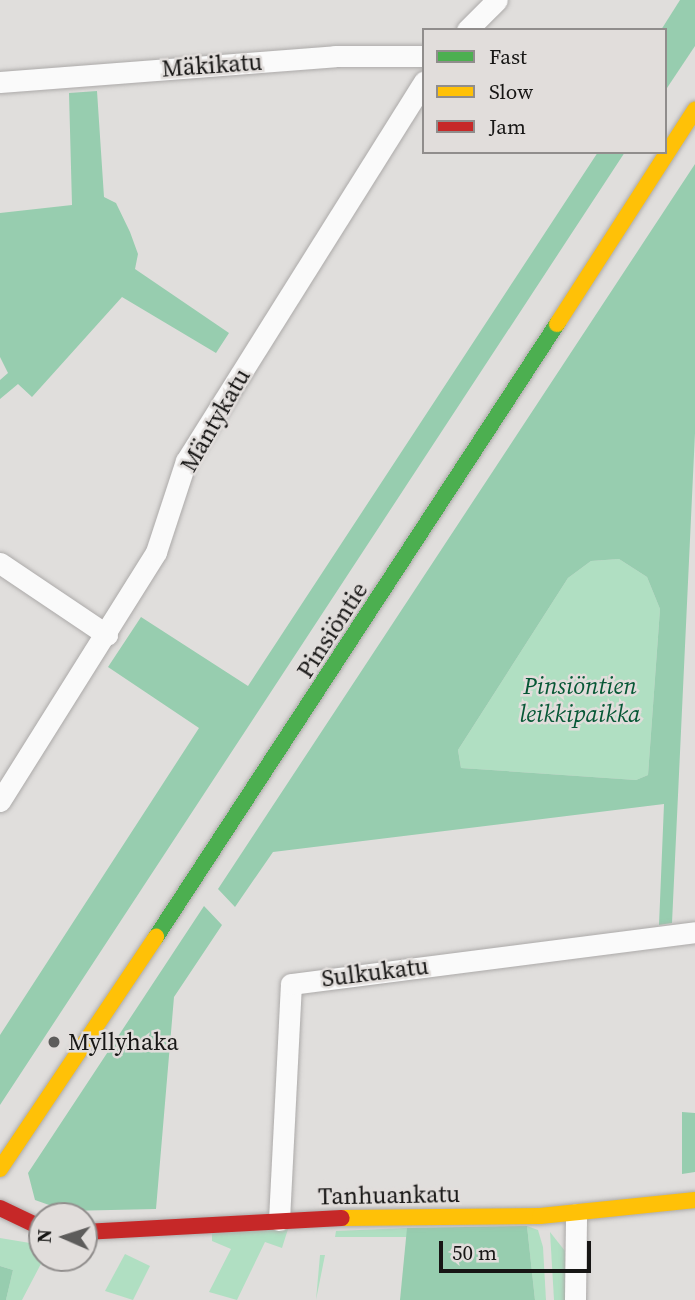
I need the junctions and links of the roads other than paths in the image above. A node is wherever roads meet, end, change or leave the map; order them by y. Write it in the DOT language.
graph roads {
  1 [pos="497,0"];
  2 [pos="469,28"];
  3 [pos="422,56"];
  4 [pos="0,82"];
  5 [pos="422,85"];
  6 [pos="695,110"];
  7 [pos="667,153"];
  8 [pos="667,154"];
  9 [pos="0,563"];
  10 [pos="107,635"];
  11 [pos="0,801"];
  12 [pos="695,932"];
  13 [pos="0,1169"];
  14 [pos="695,1200"];
  15 [pos="0,1208"];
  16 [pos="576,1214"];
  17 [pos="279,1220"];
  18 [pos="28,1221"];
  19 [pos="98,1230"];
  20 [pos="575,1300"];
  1 -- 2 [label="street"];
  3 -- 4 [label="street, Mäkikatu"];
  5 -- 10 [label="street, Mäntykatu"];
  6 -- 7 [label="main road, Pinsiöntie"];
  8 -- 13 [label="main road, Pinsiöntie"];
  9 -- 10 [label="street"];
  10 -- 11 [label="street, Mäntykatu"];
  12 -- 17 [label="street, Sulkukatu"];
  14 -- 16 [label="main road, Tanhuankatu"];
  15 -- 18 [label="main road"];
  16 -- 17 [label="main road, Tanhuankatu"];
  16 -- 20 [label="street"];
  17 -- 19 [label="main road, Tanhuankatu"];
}
